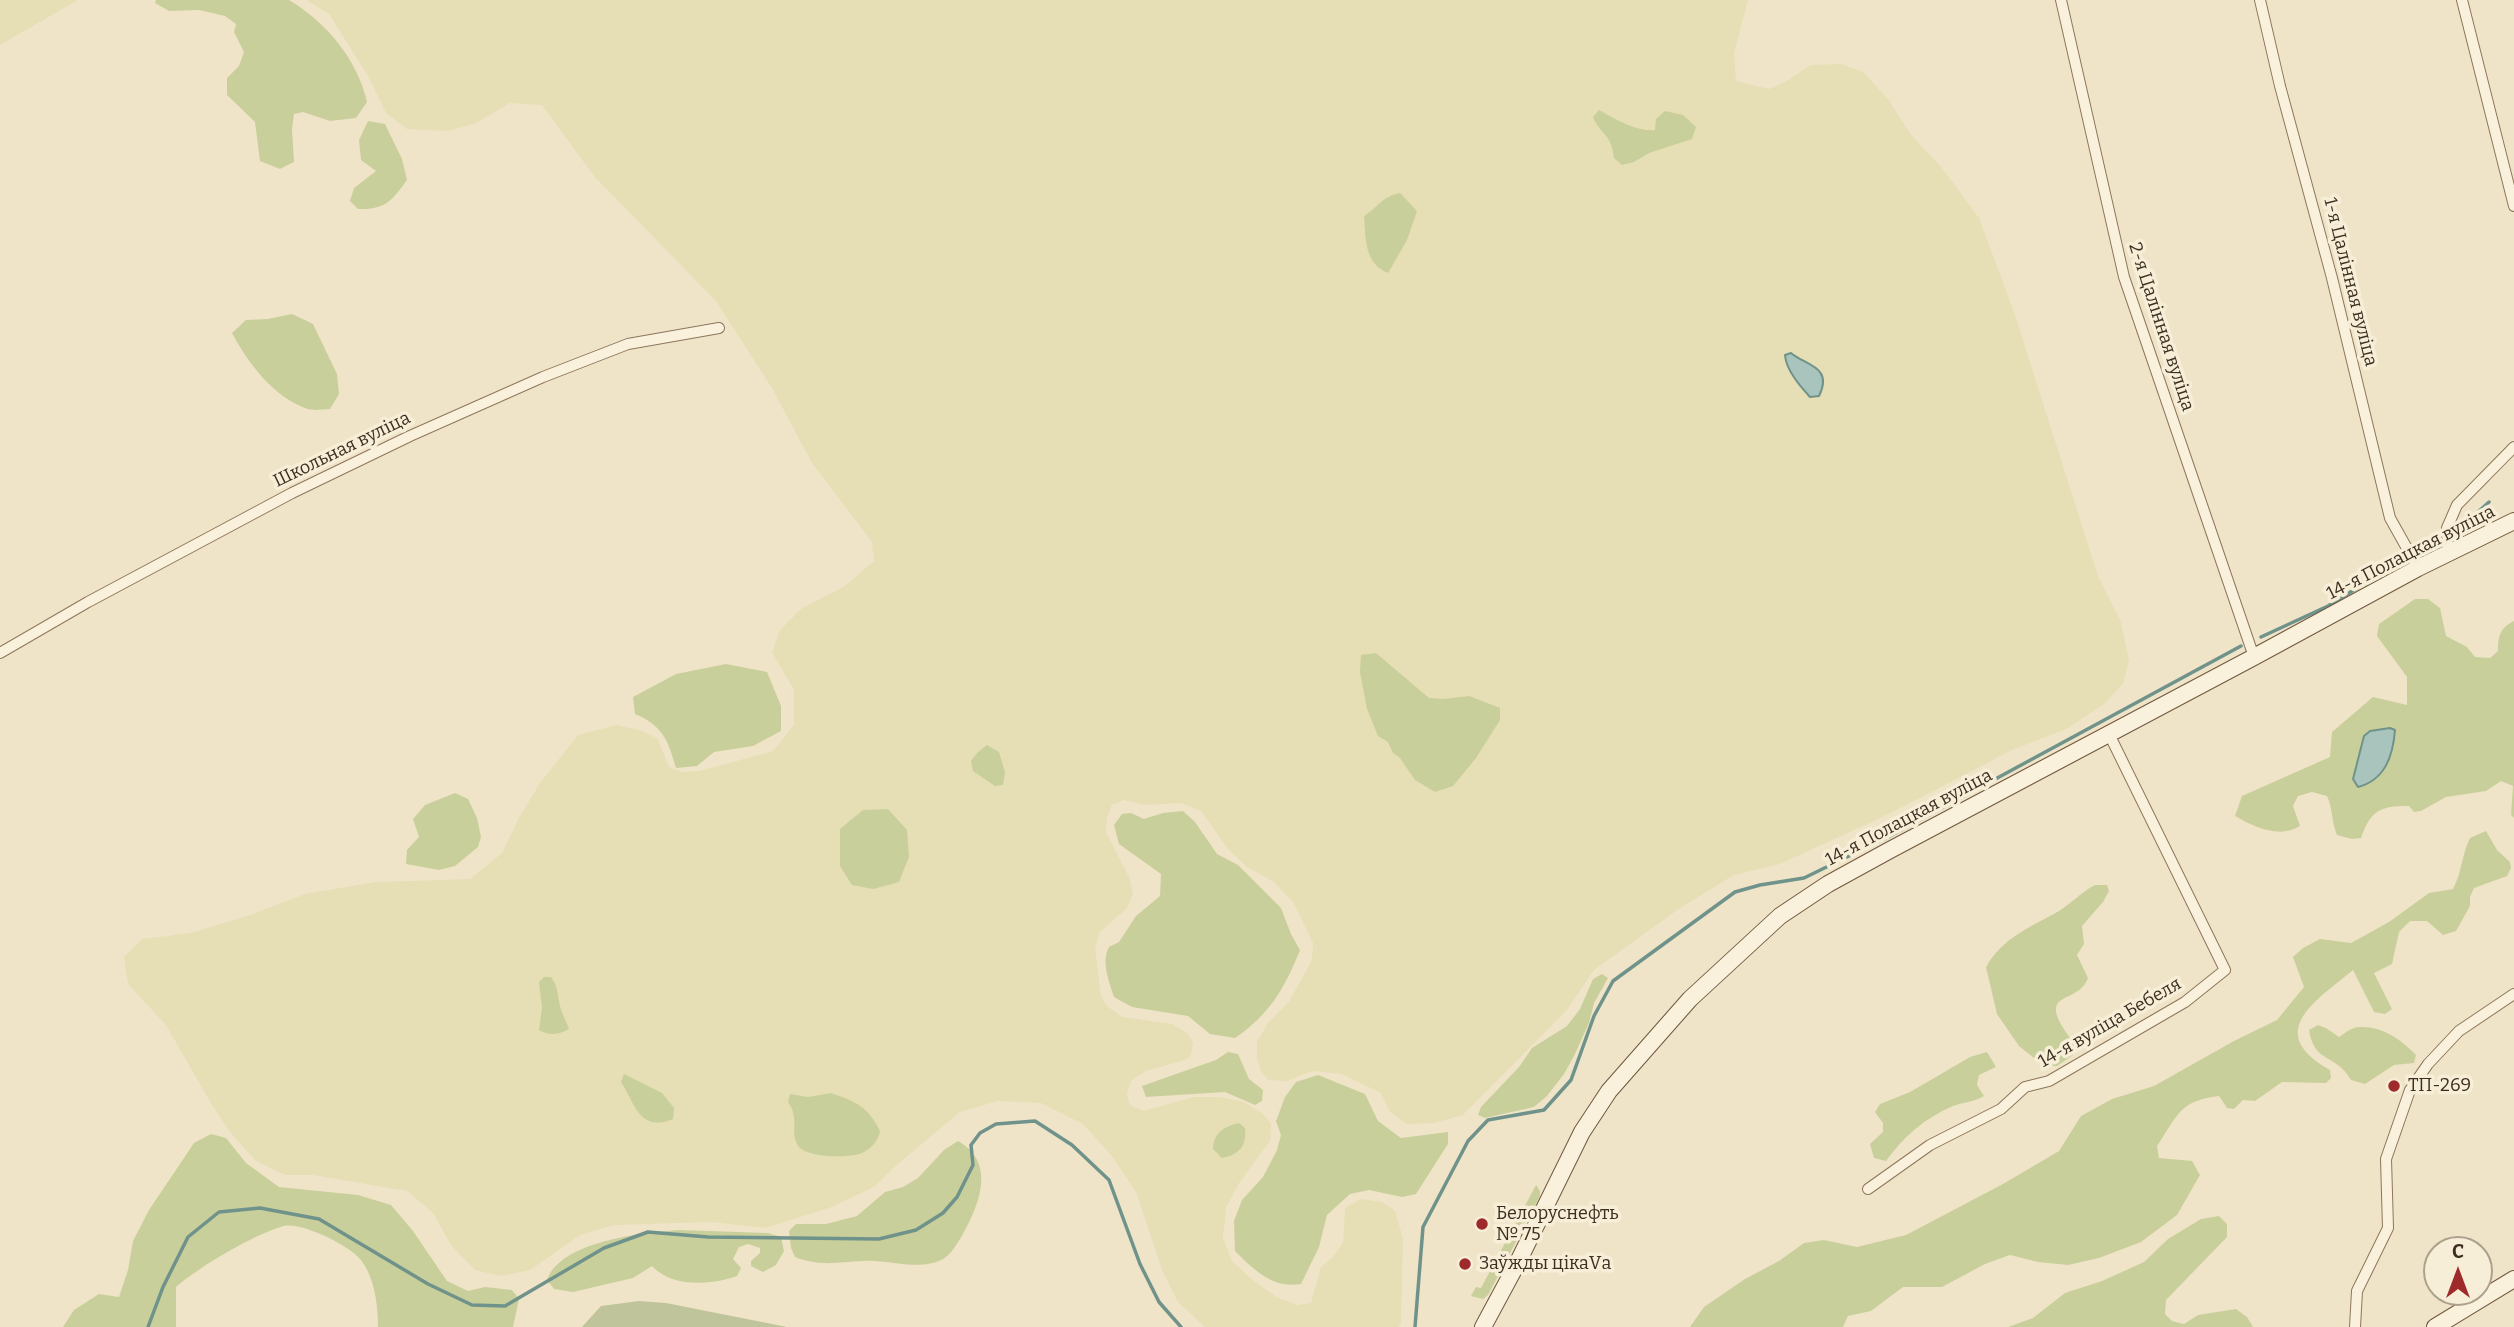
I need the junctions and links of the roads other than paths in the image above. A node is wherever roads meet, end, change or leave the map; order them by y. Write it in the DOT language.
graph roads {
  1 [pos="2061,0"];
  2 [pos="2260,0"];
  3 [pos="2462,0"];
  4 [pos="2514,206"];
  5 [pos="719,328"];
  6 [pos="2514,447"];
  7 [pos="2514,521"];
  8 [pos="2448,553"];
  9 [pos="2418,568"];
  10 [pos="0,653"];
  11 [pos="2254,657"];
  12 [pos="2109,734"];
  13 [pos="2514,994"];
  14 [pos="1868,1189"];
  15 [pos="2514,1279"];
  16 [pos="1483,1327"];
  17 [pos="2355,1327"];
  18 [pos="2435,1327"];
  1 -- 11 [label="street, 2-я Цалінная вуліца"];
  2 -- 9 [label="street, 1-я Цалінная вуліца"];
  3 -- 4 [label="street"];
  5 -- 10 [label="street, Школьная вуліца"];
  6 -- 8 [label="street"];
  7 -- 8 [label="main road, 14-я Полацкая вуліца"];
  8 -- 9 [label="main road, 14-я Полацкая вуліца"];
  9 -- 11 [label="main road, 14-я Полацкая вуліца"];
  11 -- 12 [label="main road, 14-я Полацкая вуліца"];
  12 -- 14 [label="street, 14-я вуліца Бебеля"];
  12 -- 16 [label="main road, 14-я Полацкая вуліца"];
  13 -- 17 [label="street"];
  15 -- 18 [label="main road"];
}
